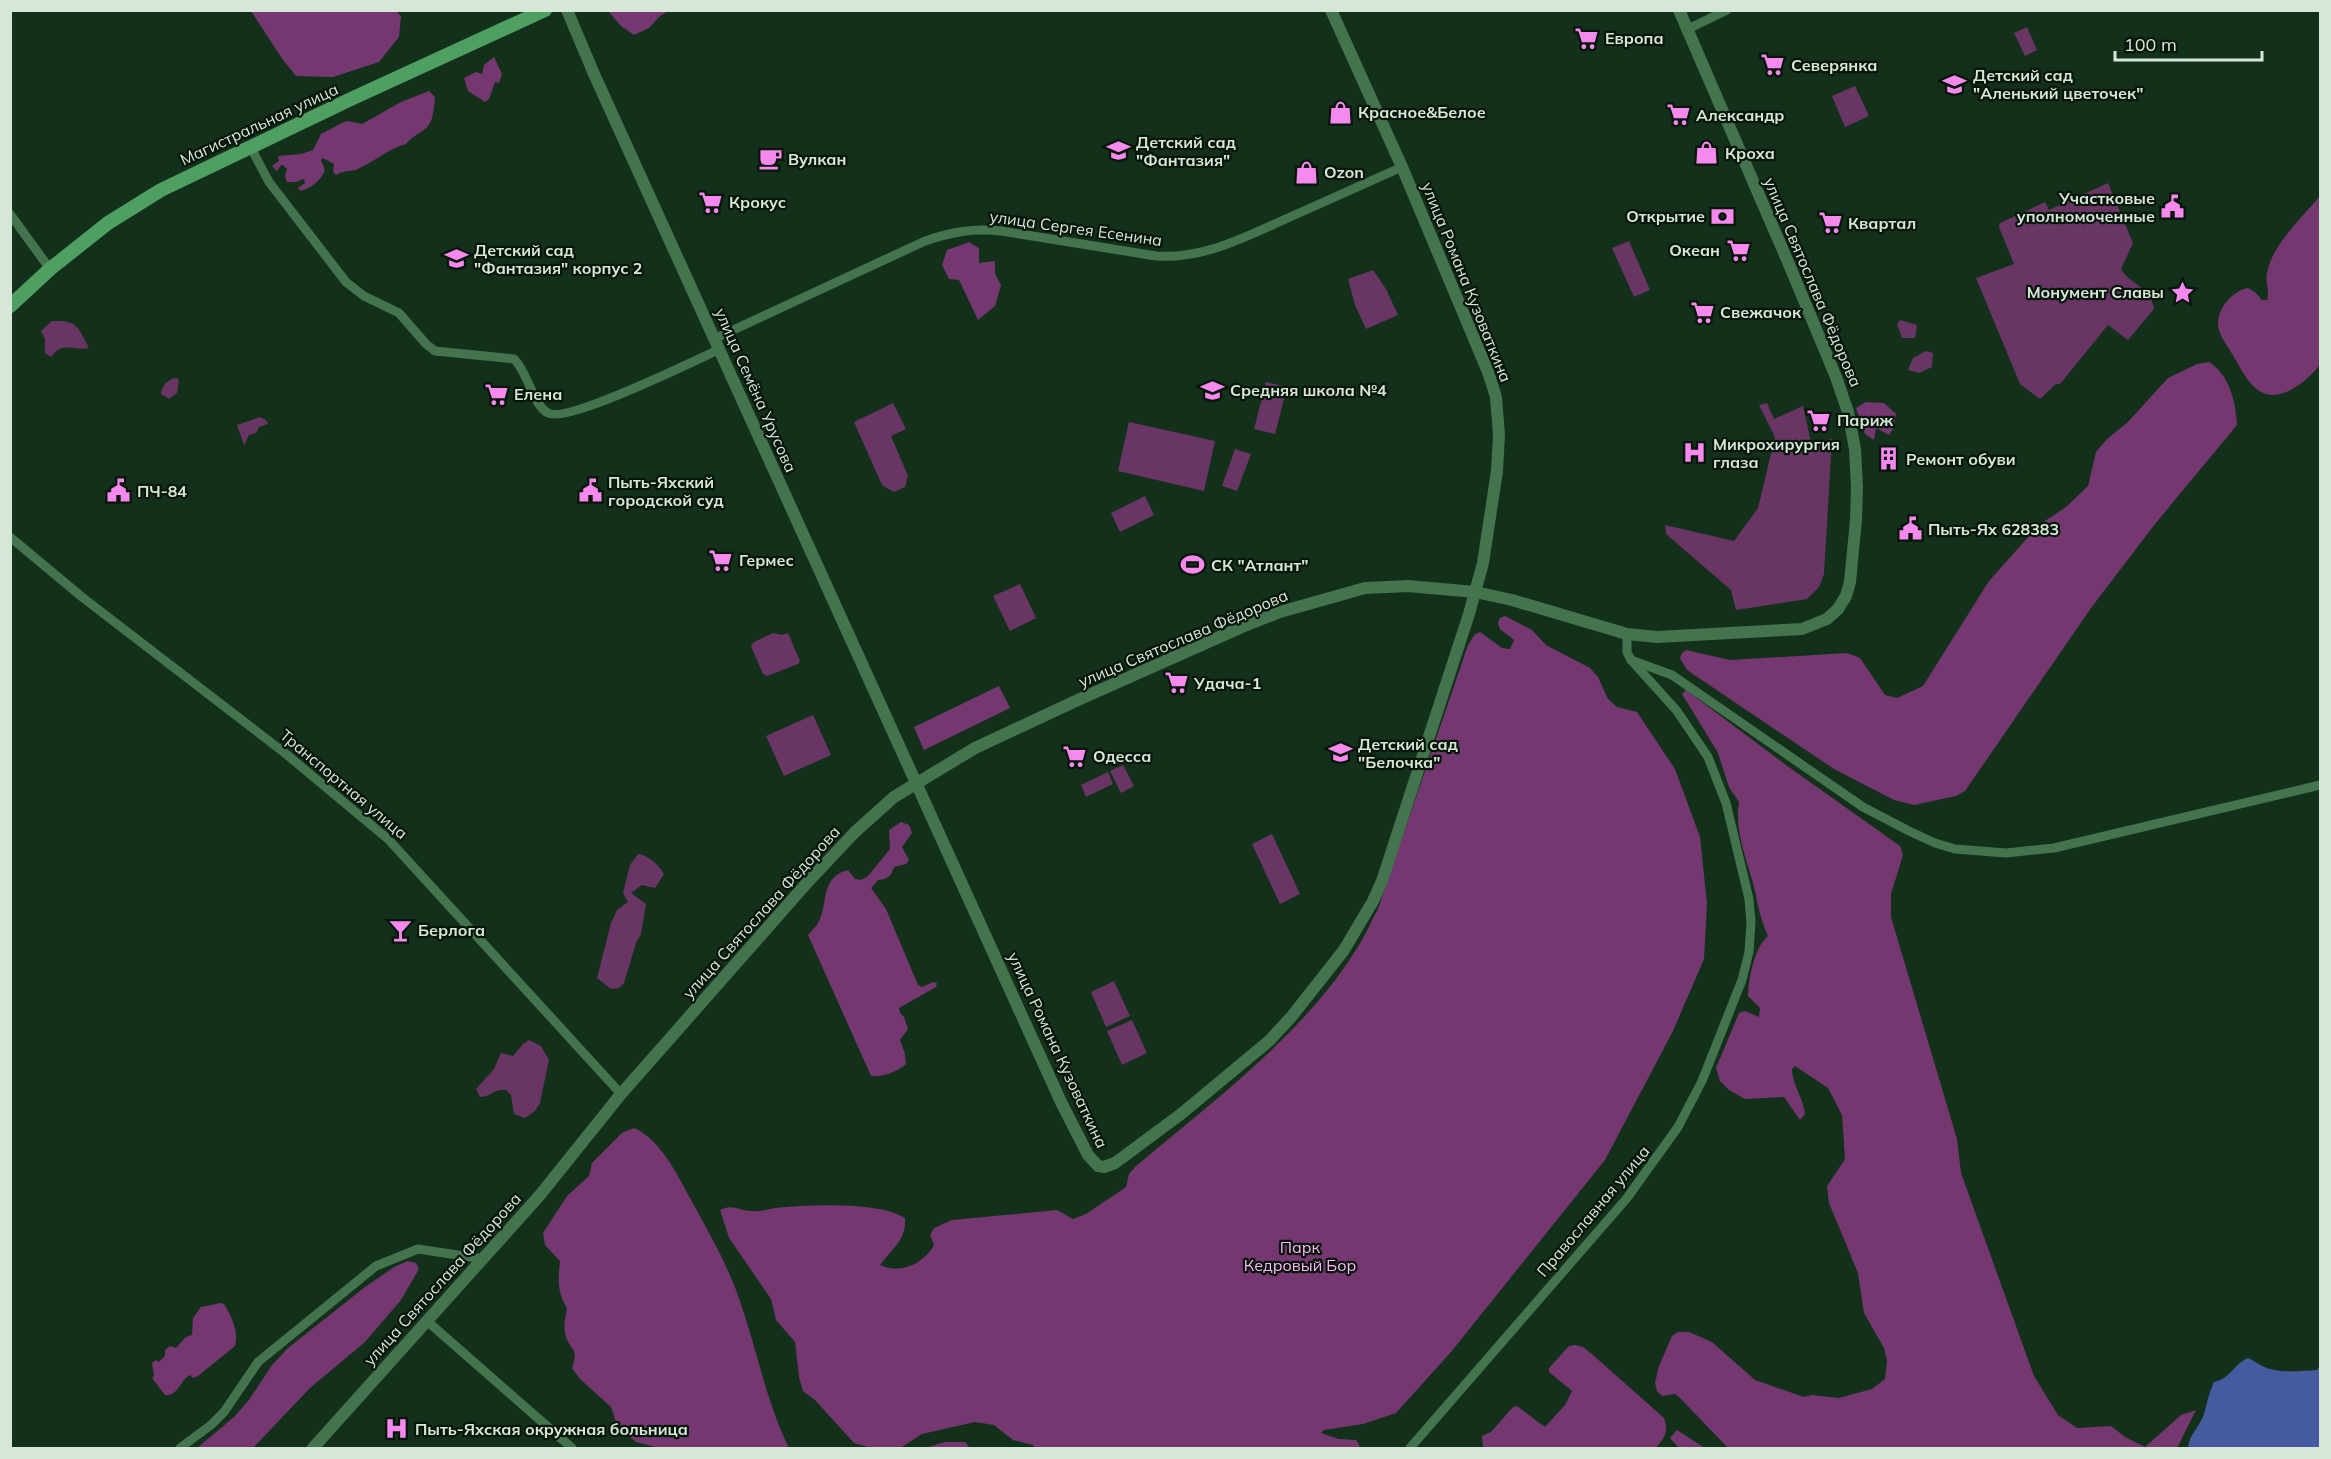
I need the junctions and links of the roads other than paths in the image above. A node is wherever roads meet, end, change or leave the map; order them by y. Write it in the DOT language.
graph roads {
  1 [pos="545,10"];
  2 [pos="567,10"];
  3 [pos="1331,10"];
  4 [pos="1679,10"];
  5 [pos="1727,10"];
  6 [pos="1686,30"];
  7 [pos="250,146"];
  8 [pos="1402,167"];
  9 [pos="10,214"];
  10 [pos="50,269"];
  11 [pos="10,306"];
  12 [pos="718,344"];
  13 [pos="10,537"];
  14 [pos="1476,592"];
  15 [pos="1627,634"];
  16 [pos="1631,660"];
  17 [pos="916,783"];
  18 [pos="2320,785"];
  19 [pos="621,1094"];
  20 [pos="484,1259"];
  21 [pos="428,1321"];
  22 [pos="180,1449"];
  23 [pos="313,1449"];
  24 [pos="572,1449"];
  25 [pos="1410,1449"];
  1 -- 7 [label="main road, Магистральная улица"];
  2 -- 12 [label="street, улица Семёна Урусова"];
  3 -- 8 [label="street, улица Романа Кузоваткина"];
  4 -- 6 [label="street, улица Святослава Фёдорова"];
  5 -- 6 [label="street"];
  6 -- 15 [label="street, улица Святослава Фёдорова"];
  7 -- 10 [label="main road, Магистральная улица"];
  7 -- 12 [label="street, улица Сергея Есенина"];
  8 -- 12 [label="street, улица Сергея Есенина"];
  8 -- 14 [label="street, улица Романа Кузоваткина"];
  9 -- 10 [label="street"];
  10 -- 11 [label="main road, Магистральная улица"];
  12 -- 17 [label="street, улица Семёна Урусова"];
  13 -- 19 [label="street, Транспортная улица"];
  14 -- 15 [label="street, улица Святослава Фёдорова"];
  14 -- 17 [label="street, улица Святослава Фёдорова"];
  14 -- 17 [label="street, улица Романа Кузоваткина"];
  15 -- 16 [label="street"];
  16 -- 18 [label="street"];
  16 -- 25 [label="street, Православная улица"];
  17 -- 19 [label="street, улица Святослава Фёдорова"];
  19 -- 20 [label="street, улица Святослава Фёдорова"];
  20 -- 21 [label="street, улица Святослава Фёдорова"];
  20 -- 22 [label="street"];
  21 -- 23 [label="street, улица Святослава Фёдорова"];
  21 -- 24 [label="street"];
}
